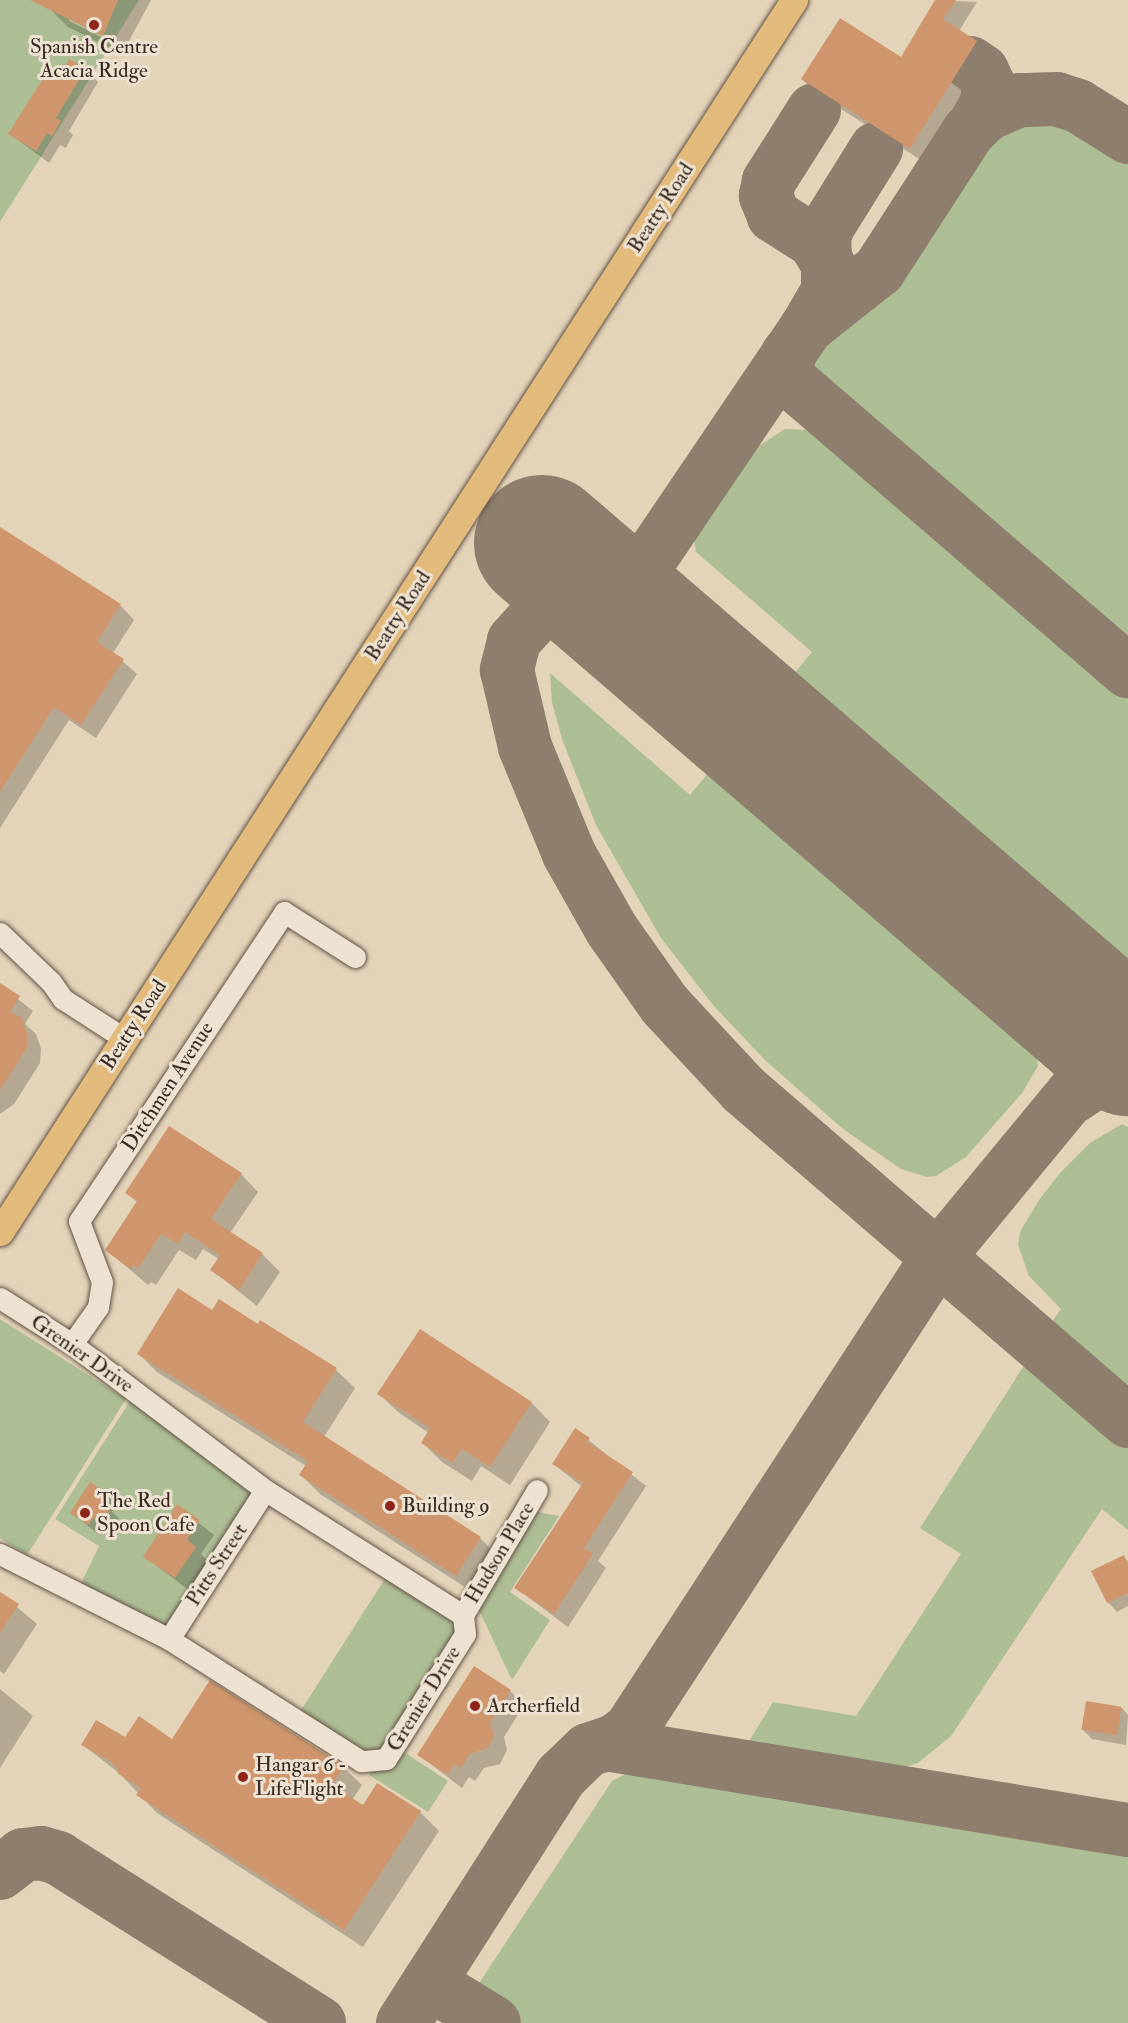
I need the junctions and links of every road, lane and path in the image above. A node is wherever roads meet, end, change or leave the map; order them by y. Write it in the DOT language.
graph roads {
  1 [pos="794,0"];
  2 [pos="0,933"];
  3 [pos="355,957"];
  4 [pos="125,1039"];
  5 [pos="4,1218"];
  6 [pos="0,1298"];
  7 [pos="72,1344"];
  8 [pos="265,1490"];
  9 [pos="537,1490"];
  10 [pos="0,1554"];
  11 [pos="463,1615"];
  12 [pos="169,1639"];
  1 -- 4 [label="main road, Beatty Road"];
  2 -- 4 [label="lane"];
  3 -- 7 [label="lane, Ditchmen Avenue"];
  4 -- 5 [label="main road, Beatty Road"];
  6 -- 7 [label="lane, Grenier Drive"];
  7 -- 8 [label="lane, Grenier Drive"];
  8 -- 11 [label="lane, Grenier Drive"];
  8 -- 12 [label="lane, Pitts Street"];
  9 -- 11 [label="lane, Hudson Place"];
  10 -- 12 [label="lane, Grenier Drive"];
  11 -- 12 [label="lane, Grenier Drive"];
}
